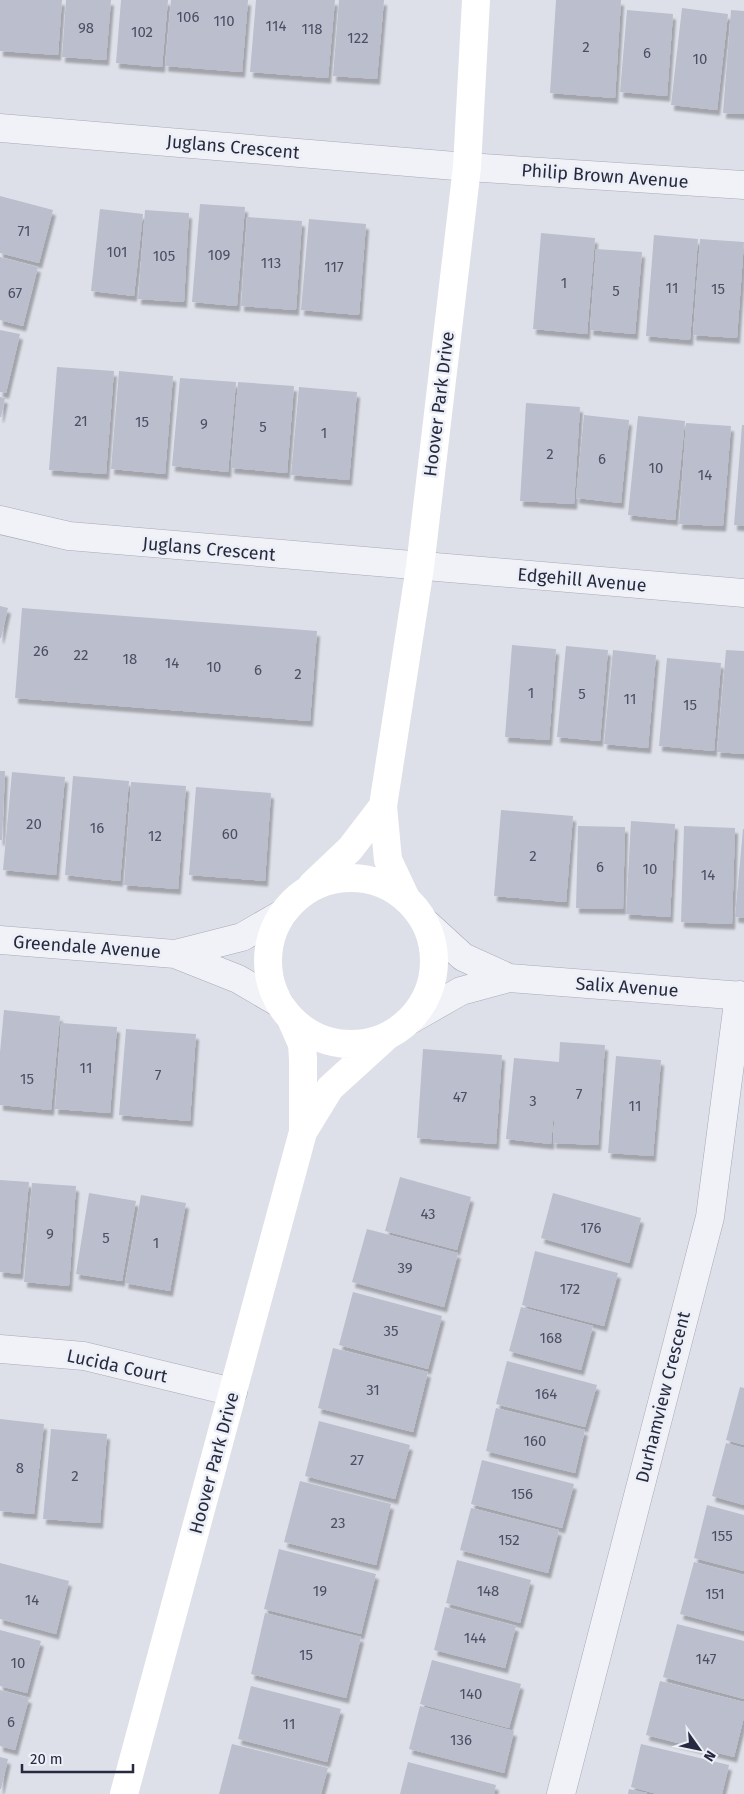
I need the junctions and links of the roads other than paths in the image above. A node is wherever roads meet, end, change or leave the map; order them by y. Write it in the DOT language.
graph roads {
  1 [pos="476,0"];
  2 [pos="0,128"];
  3 [pos="467,167"];
  4 [pos="744,185"];
  5 [pos="0,520"];
  6 [pos="420,567"];
  7 [pos="744,593"];
  8 [pos="383,806"];
  9 [pos="306,891"];
  10 [pos="405,896"];
  11 [pos="282,914"];
  12 [pos="427,924"];
  13 [pos="0,940"];
  14 [pos="175,954"];
  15 [pos="509,978"];
  16 [pos="741,996"];
  17 [pos="285,1011"];
  18 [pos="412,1018"];
  19 [pos="386,1037"];
  20 [pos="303,1132"];
  21 [pos="0,1349"];
  22 [pos="233,1392"];
  23 [pos="124,1794"];
  24 [pos="561,1794"];
  1 -- 3 [label="street, Hoover Park Drive"];
  2 -- 3 [label="street, Juglans Crescent"];
  3 -- 4 [label="street, Philip Brown Avenue"];
  3 -- 6 [label="street, Hoover Park Drive"];
  5 -- 6 [label="street, Juglans Crescent"];
  6 -- 7 [label="street, Edgehill Avenue"];
  6 -- 8 [label="street, Hoover Park Drive"];
  8 -- 9 [label="street, Hoover Park Drive"];
  8 -- 10 [label="street, Hoover Park Drive"];
  9 -- 10 [label="street"];
  9 -- 11 [label="street"];
  10 -- 12 [label="street"];
  11 -- 14 [label="street, Greendale Avenue"];
  11 -- 17 [label="street"];
  12 -- 15 [label="street, Salix Avenue"];
  12 -- 18 [label="street"];
  13 -- 14 [label="street, Greendale Avenue"];
  14 -- 17 [label="street, Greendale Avenue"];
  15 -- 16 [label="street, Salix Avenue"];
  15 -- 18 [label="street, Salix Avenue"];
  16 -- 24 [label="street, Durhamview Crescent"];
  17 -- 19 [label="street"];
  17 -- 20 [label="street, Hoover Park Drive"];
  18 -- 19 [label="street"];
  19 -- 20 [label="street, Hoover Park Drive"];
  20 -- 22 [label="street, Hoover Park Drive"];
  21 -- 22 [label="street, Lucida Court"];
  22 -- 23 [label="street, Hoover Park Drive"];
}
